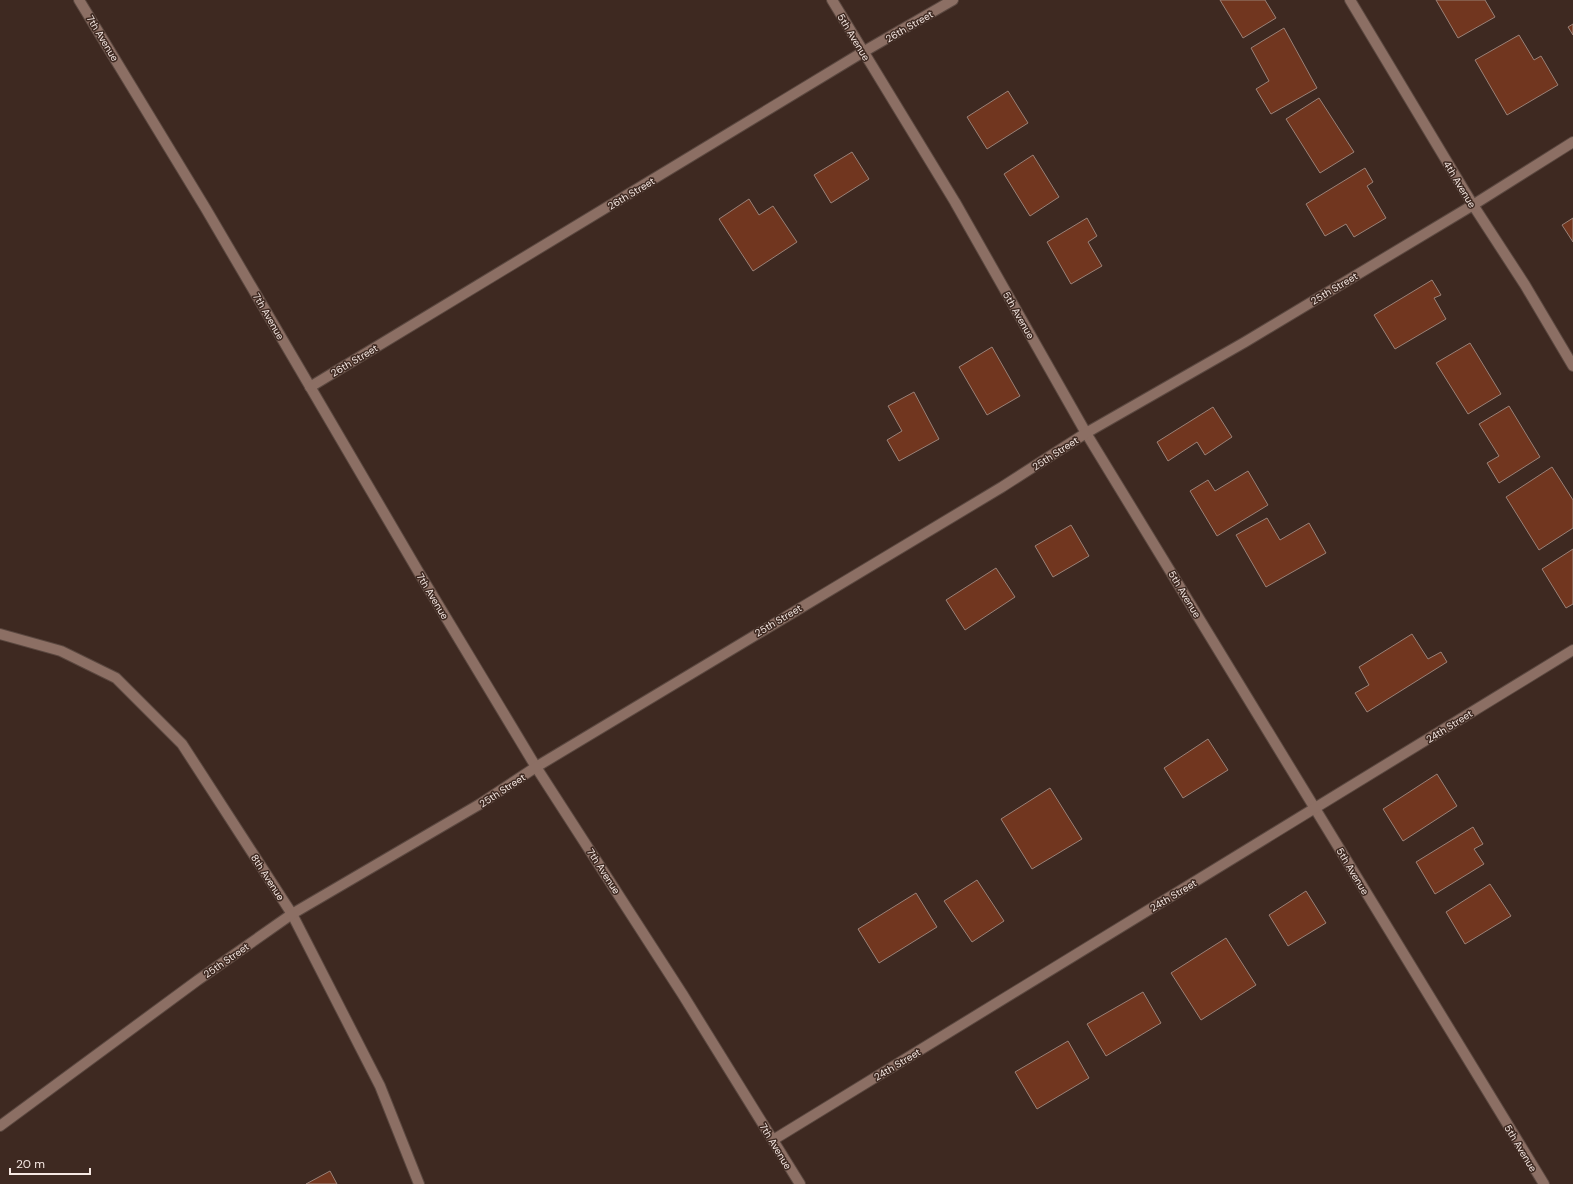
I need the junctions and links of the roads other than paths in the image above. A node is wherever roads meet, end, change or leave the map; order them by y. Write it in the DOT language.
graph roads {
  1 [pos="80,0"];
  2 [pos="832,0"];
  3 [pos="953,0"];
  4 [pos="1350,0"];
  5 [pos="863,52"];
  6 [pos="1573,142"];
  7 [pos="1473,205"];
  8 [pos="1573,366"];
  9 [pos="310,387"];
  10 [pos="1086,432"];
  11 [pos="0,634"];
  12 [pos="1573,650"];
  13 [pos="536,767"];
  14 [pos="1315,809"];
  15 [pos="292,914"];
  16 [pos="0,1126"];
  17 [pos="773,1140"];
  18 [pos="419,1184"];
  19 [pos="800,1184"];
  20 [pos="1544,1184"];
  1 -- 9 [label="street, 7th Avenue"];
  2 -- 5 [label="street, 5th Avenue"];
  3 -- 5 [label="street, 26th Street"];
  4 -- 7 [label="street, 4th Avenue"];
  5 -- 9 [label="street, 26th Street"];
  5 -- 10 [label="street, 5th Avenue"];
  6 -- 7 [label="street, 25th Street"];
  7 -- 8 [label="street, 4th Avenue"];
  7 -- 10 [label="street, 25th Street"];
  9 -- 13 [label="street, 7th Avenue"];
  10 -- 13 [label="street, 25th Street"];
  10 -- 14 [label="street, 5th Avenue"];
  11 -- 15 [label="street, 8th Avenue"];
  12 -- 14 [label="street, 24th Street"];
  13 -- 15 [label="street, 25th Street"];
  13 -- 17 [label="street, 7th Avenue"];
  14 -- 17 [label="street, 24th Street"];
  14 -- 20 [label="street, 5th Avenue"];
  15 -- 16 [label="street, 25th Street"];
  15 -- 18 [label="street, 8th Avenue"];
  17 -- 19 [label="street, 7th Avenue"];
}
